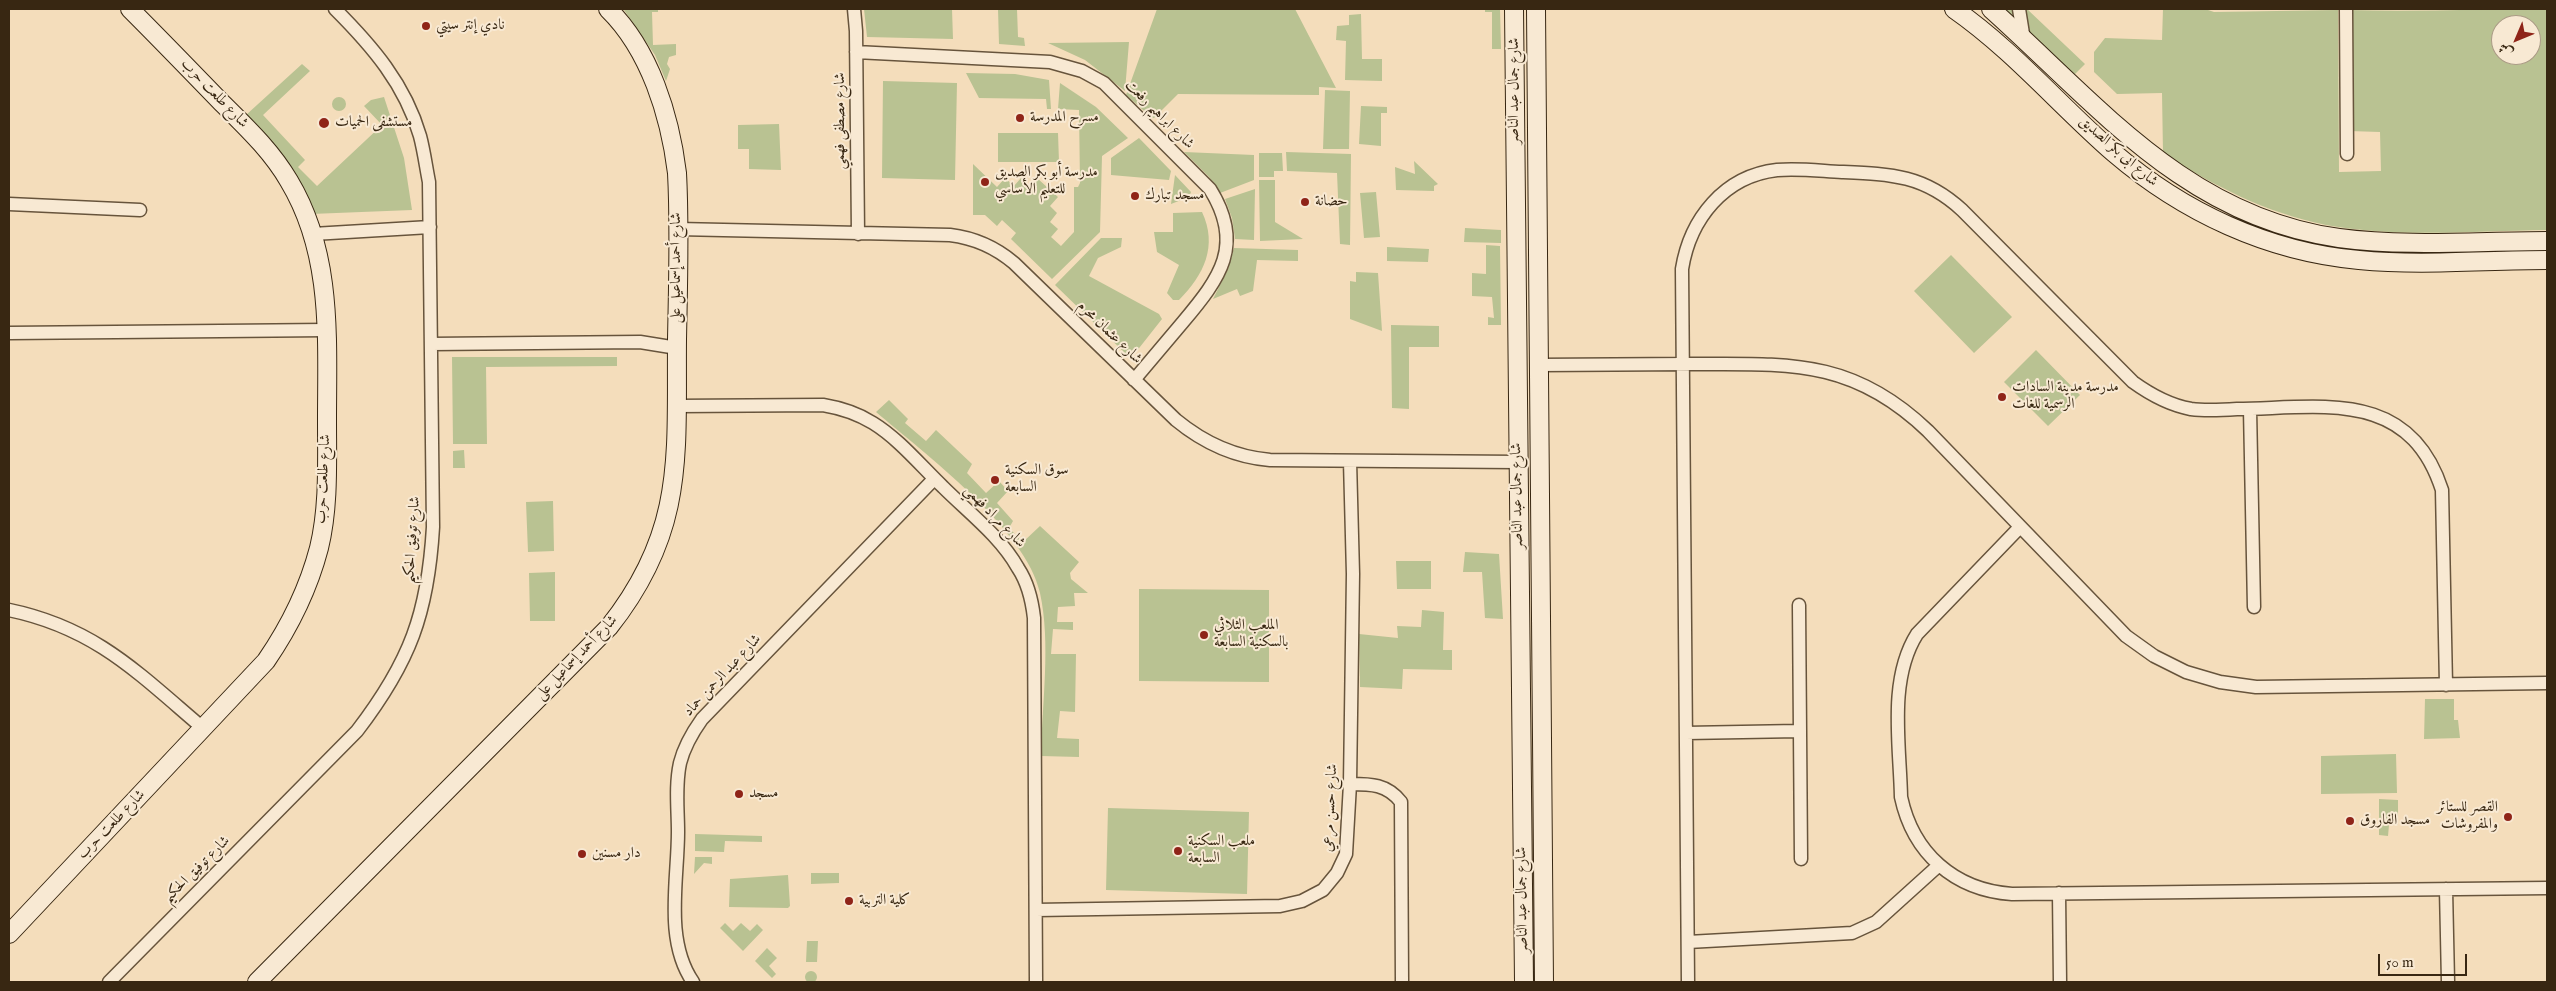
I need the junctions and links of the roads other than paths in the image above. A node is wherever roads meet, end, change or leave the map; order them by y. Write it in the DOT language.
graph roads {
  1 [pos="130,9"];
  2 [pos="335,9"];
  3 [pos="608,9"];
  4 [pos="854,9"];
  5 [pos="1514,9"];
  6 [pos="1536,9"];
  7 [pos="1954,9"];
  8 [pos="1991,9"];
  9 [pos="2018,9"];
  10 [pos="2346,9"];
  11 [pos="2024,40"];
  12 [pos="856,52"];
  13 [pos="2126,134"];
  14 [pos="2112,151"];
  15 [pos="2348,154"];
  16 [pos="9,204"];
  17 [pos="140,210"];
  18 [pos="430,227"];
  19 [pos="678,229"];
  20 [pos="313,234"];
  21 [pos="858,234"];
  22 [pos="2362,240"];
  23 [pos="2547,241"];
  24 [pos="2358,260"];
  25 [pos="2547,260"];
  26 [pos="327,330"];
  27 [pos="9,333"];
  28 [pos="431,344"];
  29 [pos="677,348"];
  30 [pos="1683,364"];
  31 [pos="1538,365"];
  32 [pos="1134,380"];
  33 [pos="677,406"];
  34 [pos="2250,409"];
  35 [pos="1350,461"];
  36 [pos="1518,462"];
  37 [pos="934,479"];
  38 [pos="2020,527"];
  39 [pos="1799,605"];
  40 [pos="2254,608"];
  41 [pos="9,610"];
  42 [pos="1520,658"];
  43 [pos="1540,660"];
  44 [pos="2547,683"];
  45 [pos="2446,684"];
  46 [pos="204,729"];
  47 [pos="1798,731"];
  48 [pos="1686,733"];
  49 [pos="1350,784"];
  50 [pos="1801,859"];
  51 [pos="1938,866"];
  52 [pos="2547,888"];
  53 [pos="2446,889"];
  54 [pos="2059,893"];
  55 [pos="1036,910"];
  56 [pos="9,934"];
  57 [pos="1688,942"];
  58 [pos="109,982"];
  59 [pos="257,982"];
  60 [pos="693,982"];
  61 [pos="1036,982"];
  62 [pos="1402,982"];
  63 [pos="1524,982"];
  64 [pos="1544,982"];
  65 [pos="1688,982"];
  66 [pos="2060,982"];
  67 [pos="2448,982"];
  1 -- 20 [label="main road, شارع طلعت حرب"];
  2 -- 18 [label="street, شارع توفيق الحكيم"];
  3 -- 19 [label="main road, شارع أحمد إسماعيل على"];
  4 -- 12 [label="street, شارع مصطفى فهمي"];
  5 -- 36 [label="main road, شارع جمال عبد الناصر"];
  6 -- 31 [label="main road, شارع جمال عبد الناصر"];
  7 -- 14 [label="main road, شارع ابى بكر الصديق"];
  8 -- 11 [label="main road, شارع ابى بكر الصديق"];
  9 -- 11 [label="street"];
  10 -- 15 [label="street"];
  11 -- 13 [label="main road, شارع ابى بكر الصديق"];
  12 -- 21 [label="street, شارع مصطفى فهمي"];
  12 -- 32 [label="street, شارع ابراهيم رفعت"];
  13 -- 14 [label="main road"];
  13 -- 22 [label="main road, شارع ابى بكر الصديق"];
  14 -- 24 [label="main road, شارع ابى بكر الصديق"];
  16 -- 17 [label="street"];
  18 -- 20 [label="street"];
  18 -- 28 [label="street, شارع توفيق الحكيم"];
  19 -- 21 [label="street, شارع عثمان محرم"];
  19 -- 29 [label="main road, شارع أحمد إسماعيل على"];
  20 -- 26 [label="main road, شارع طلعت حرب"];
  21 -- 32 [label="street, شارع عثمان محرم"];
  22 -- 23 [label="main road, شارع ابى بكر الصديق"];
  22 -- 24 [label="main road"];
  24 -- 25 [label="main road, شارع ابى بكر الصديق"];
  26 -- 27 [label="street"];
  26 -- 46 [label="main road, شارع طلعت حرب"];
  28 -- 29 [label="street"];
  28 -- 58 [label="street, شارع توفيق الحكيم"];
  29 -- 33 [label="main road, شارع أحمد إسماعيل على"];
  30 -- 31 [label="street"];
  30 -- 34 [label="street"];
  30 -- 38 [label="street"];
  30 -- 48 [label="street"];
  31 -- 43 [label="main road, شارع جمال عبد الناصر"];
  32 -- 35 [label="street, شارع عثمان محرم"];
  33 -- 37 [label="street, شارع مراد فهمي"];
  33 -- 59 [label="main road, شارع أحمد إسماعيل على"];
  34 -- 40 [label="street"];
  34 -- 45 [label="street"];
  35 -- 36 [label="street, شارع عثمان محرم"];
  35 -- 49 [label="street, شارع حسن مرعي"];
  36 -- 42 [label="main road, شارع جمال عبد الناصر"];
  37 -- 55 [label="street, شارع مراد فهمي"];
  37 -- 60 [label="street, شارع عبد الرحمن حماد"];
  38 -- 45 [label="street"];
  38 -- 51 [label="street"];
  39 -- 47 [label="street"];
  41 -- 46 [label="street"];
  42 -- 43 [label="main road"];
  42 -- 63 [label="main road, شارع جمال عبد الناصر"];
  43 -- 64 [label="main road, شارع جمال عبد الناصر"];
  44 -- 45 [label="street"];
  46 -- 56 [label="main road, شارع طلعت حرب"];
  47 -- 48 [label="street"];
  47 -- 50 [label="street"];
  48 -- 57 [label="street"];
  49 -- 55 [label="street, شارع حسن مرعي"];
  49 -- 62 [label="street"];
  51 -- 54 [label="street"];
  51 -- 57 [label="street"];
  52 -- 53 [label="street"];
  53 -- 54 [label="street"];
  53 -- 67 [label="street"];
  54 -- 66 [label="street"];
  55 -- 61 [label="street, شارع مراد فهمي"];
  57 -- 65 [label="street"];
}
